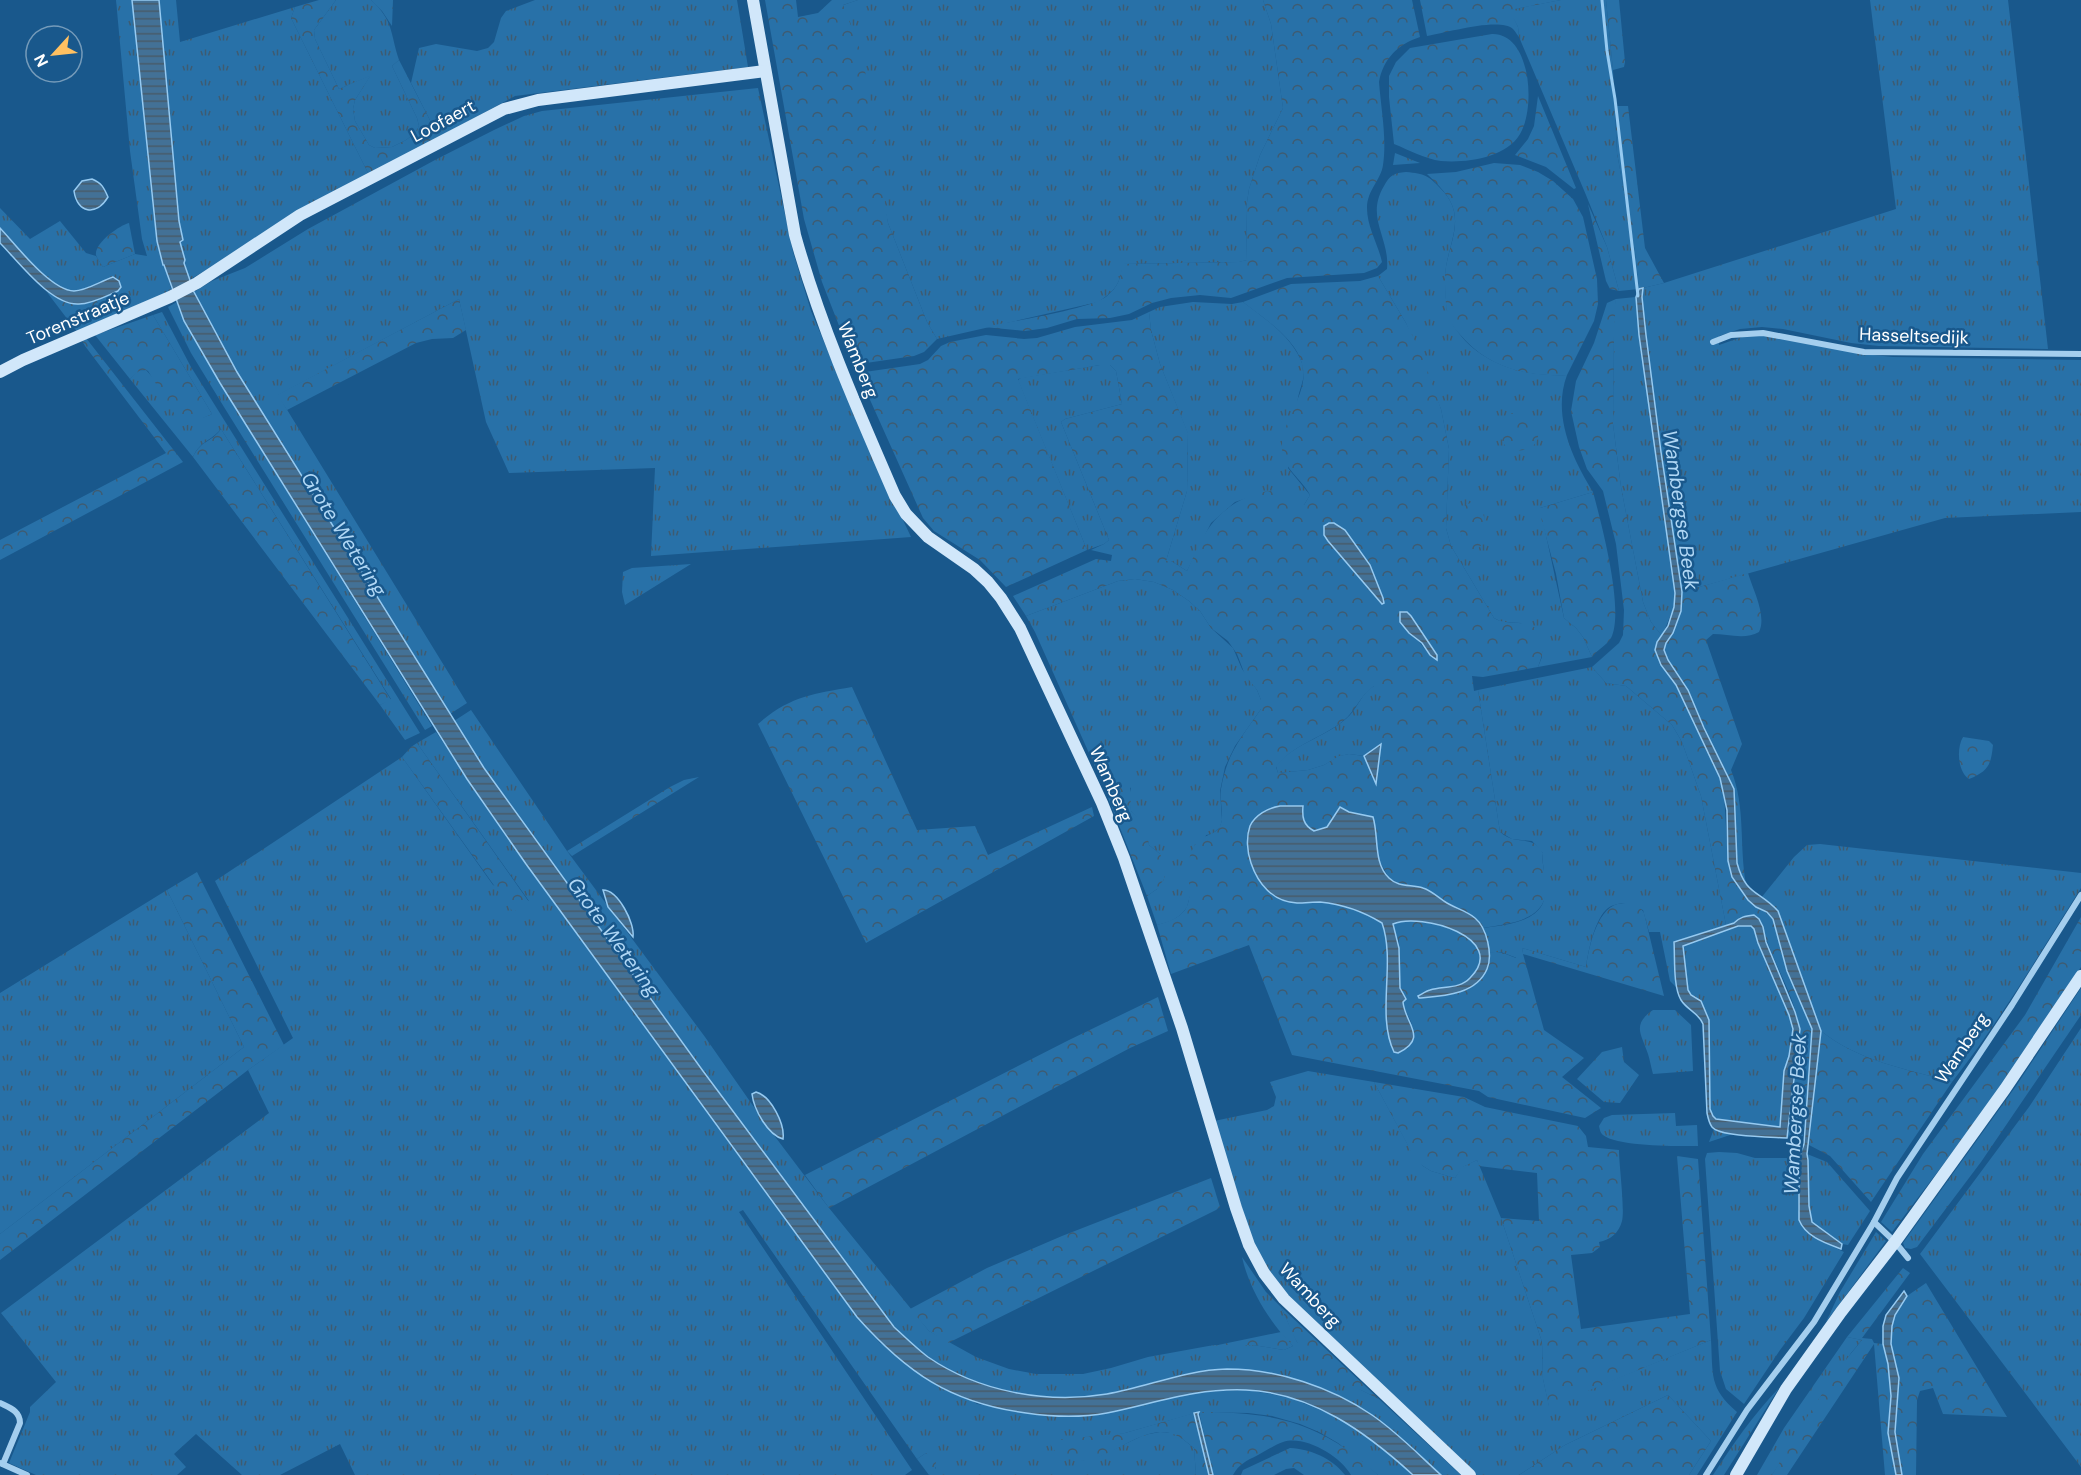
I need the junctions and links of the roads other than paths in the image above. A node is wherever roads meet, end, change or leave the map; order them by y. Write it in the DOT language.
graph roads {
  1 [pos="753,0"];
  2 [pos="766,76"];
  3 [pos="170,297"];
  4 [pos="1713,342"];
  5 [pos="2081,354"];
  6 [pos="0,372"];
  7 [pos="2081,895"];
  8 [pos="2081,976"];
  9 [pos="1874,1222"];
  10 [pos="1895,1242"];
  11 [pos="1908,1258"];
  12 [pos="0,1403"];
  13 [pos="2,1464"];
  14 [pos="27,1475"];
  15 [pos="1470,1475"];
  16 [pos="1706,1475"];
  17 [pos="1736,1475"];
  1 -- 2 [label="street"];
  2 -- 3 [label="street, Loofaert"];
  2 -- 15 [label="street, Wamberg"];
  3 -- 6 [label="street, Torenstraatje"];
  4 -- 5 [label="street, Hasseltsedijk"];
  7 -- 9 [label="street, Wamberg"];
  8 -- 10 [label="street"];
  9 -- 10 [label="street"];
  9 -- 16 [label="street, Wamberg"];
  10 -- 11 [label="street"];
  10 -- 17 [label="street"];
  12 -- 13 [label="street"];
  13 -- 14 [label="street"];
}
